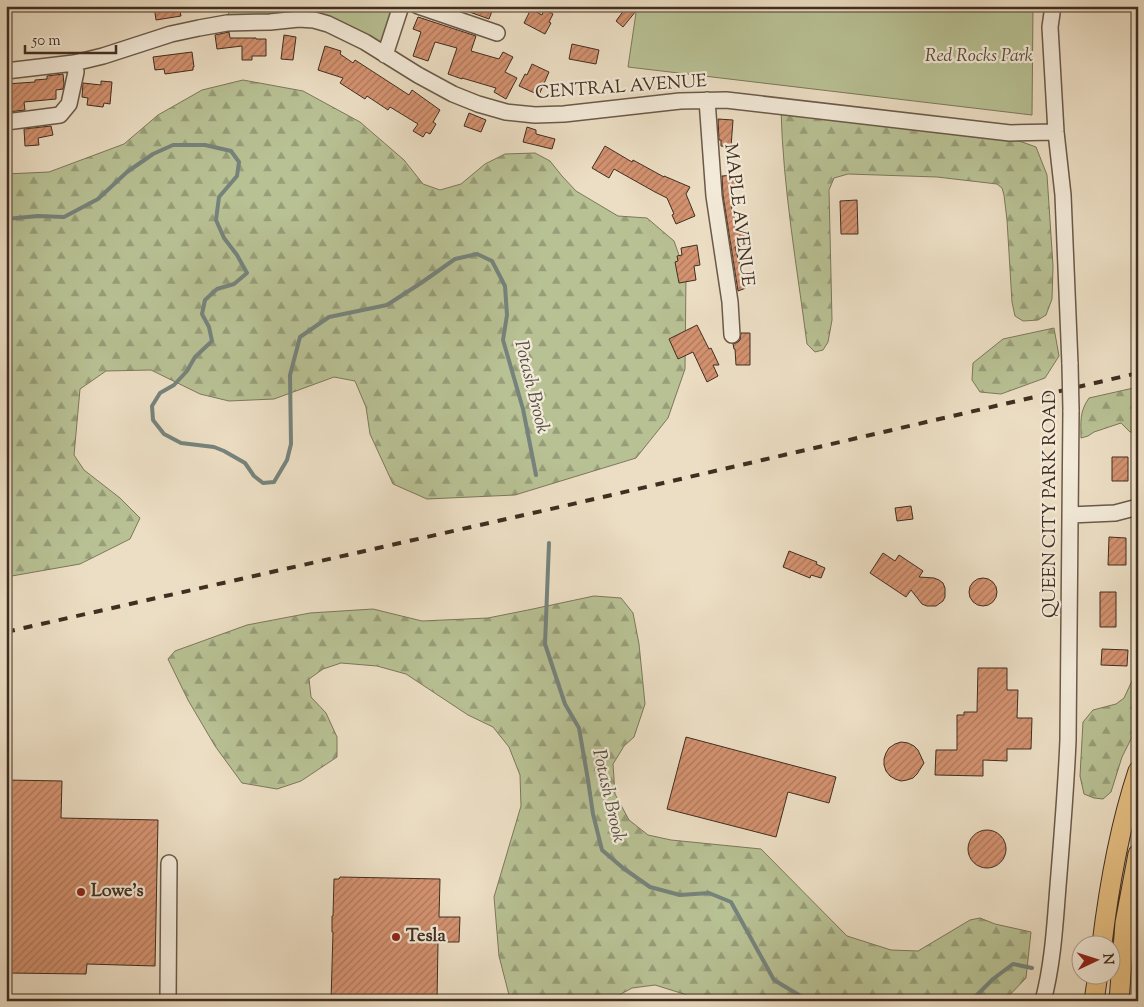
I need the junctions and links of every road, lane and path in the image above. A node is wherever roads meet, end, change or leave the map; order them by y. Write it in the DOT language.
graph roads {
  1 [pos="401,6"];
  2 [pos="418,6"];
  3 [pos="1053,6"];
  4 [pos="497,33"];
  5 [pos="385,55"];
  6 [pos="74,63"];
  7 [pos="6,71"];
  8 [pos="707,100"];
  9 [pos="6,122"];
  10 [pos="1056,132"];
  11 [pos="732,335"];
  12 [pos="1138,507"];
  13 [pos="1070,514"];
  14 [pos="1138,772"];
  15 [pos="1138,854"];
  16 [pos="169,863"];
  17 [pos="1125,923"];
  18 [pos="1103,934"];
  19 [pos="1097,984"];
  20 [pos="1099,984"];
  21 [pos="168,1001"];
  22 [pos="1043,1001"];
  23 [pos="1094,1001"];
  24 [pos="1098,1001"];
  25 [pos="1120,1001"];
  26 [pos="1133,1001"];
  1 -- 5 [label="street"];
  2 -- 4 [label="street"];
  3 -- 10 [label="street, QUEEN CITY PARK ROAD"];
  5 -- 6 [label="street, CENTRAL AVENUE"];
  5 -- 8 [label="street, CENTRAL AVENUE"];
  6 -- 7 [label="street, CENTRAL AVENUE"];
  6 -- 9 [label="street"];
  8 -- 10 [label="street, CENTRAL AVENUE"];
  8 -- 11 [label="street, MAPLE AVENUE"];
  10 -- 13 [label="street, QUEEN CITY PARK ROAD, bridge"];
  12 -- 13 [label="street"];
  13 -- 22 [label="street, QUEEN CITY PARK ROAD"];
  14 -- 18 [label="main road"];
  15 -- 17 [label="main road"];
  16 -- 21 [label="street"];
  17 -- 25 [label="main road"];
  17 -- 26 [label="main road"];
  19 -- 23 [label="main road"];
  20 -- 24 [label="main road"];
}
